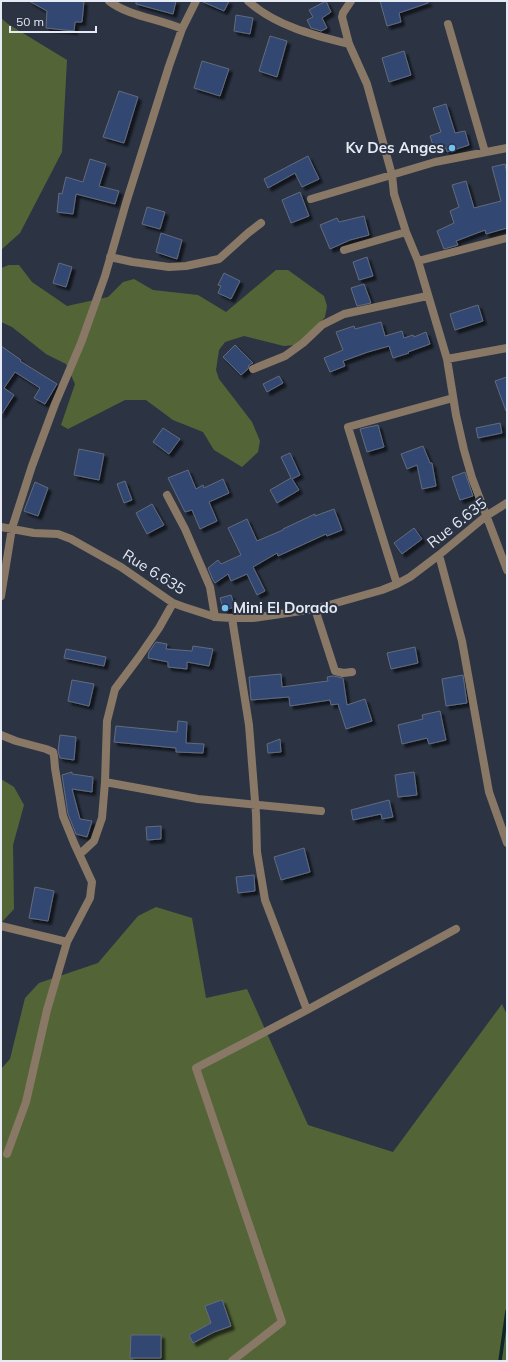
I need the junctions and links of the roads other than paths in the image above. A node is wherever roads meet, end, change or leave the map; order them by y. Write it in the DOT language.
graph roads {
  1 [pos="109,1"];
  2 [pos="196,1"];
  3 [pos="248,1"];
  4 [pos="351,1"];
  5 [pos="448,24"];
  6 [pos="182,29"];
  7 [pos="349,44"];
  8 [pos="507,148"];
  9 [pos="485,152"];
  10 [pos="392,175"];
  11 [pos="311,199"];
  12 [pos="261,223"];
  13 [pos="406,232"];
  14 [pos="507,238"];
  15 [pos="344,250"];
  16 [pos="110,256"];
  17 [pos="418,261"];
  18 [pos="427,296"];
  19 [pos="507,348"];
  20 [pos="447,359"];
  21 [pos="253,369"];
  22 [pos="453,398"];
  23 [pos="167,495"];
  24 [pos="507,503"];
  25 [pos="486,516"];
  26 [pos="1,527"];
  27 [pos="12,528"];
  28 [pos="440,556"];
  29 [pos="507,570"];
  30 [pos="397,584"];
  31 [pos="1,596"];
  32 [pos="173,603"];
  33 [pos="315,609"];
  34 [pos="215,617"];
  35 [pos="232,618"];
  36 [pos="352,672"];
  37 [pos="1,735"];
  38 [pos="105,782"];
  39 [pos="256,803"];
  40 [pos="321,810"];
  41 [pos="507,843"];
  42 [pos="80,854"];
  43 [pos="1,926"];
  44 [pos="456,929"];
  45 [pos="67,942"];
  46 [pos="308,1010"];
  47 [pos="7,1154"];
  48 [pos="232,1361"];
  1 -- 6 [label="street"];
  2 -- 6 [label="street"];
  3 -- 7 [label="street"];
  4 -- 7 [label="street"];
  5 -- 9 [label="street"];
  6 -- 16 [label="street"];
  7 -- 10 [label="street"];
  8 -- 9 [label="street"];
  9 -- 10 [label="street"];
  10 -- 11 [label="street"];
  10 -- 13 [label="street"];
  12 -- 16 [label="street"];
  13 -- 15 [label="street"];
  13 -- 17 [label="street"];
  14 -- 17 [label="street"];
  16 -- 27 [label="street"];
  17 -- 18 [label="street"];
  18 -- 20 [label="street"];
  18 -- 21 [label="street"];
  19 -- 20 [label="street"];
  20 -- 22 [label="street"];
  22 -- 25 [label="street"];
  22 -- 30 [label="street"];
  23 -- 34 [label="street"];
  24 -- 25 [label="street, Rue 6.635"];
  25 -- 28 [label="street, Rue 6.635"];
  25 -- 29 [label="street"];
  26 -- 27 [label="street, Rue 6.635"];
  27 -- 31 [label="street"];
  27 -- 32 [label="street, Rue 6.635"];
  28 -- 30 [label="street, Rue 6.635"];
  28 -- 41 [label="street"];
  30 -- 33 [label="street, Rue 6.635"];
  32 -- 34 [label="street, Rue 6.635"];
  32 -- 38 [label="street"];
  33 -- 35 [label="street, Rue 6.635"];
  33 -- 36 [label="street"];
  34 -- 35 [label="street, Rue 6.635"];
  35 -- 39 [label="street"];
  37 -- 42 [label="street"];
  38 -- 39 [label="street"];
  38 -- 42 [label="street"];
  39 -- 40 [label="street"];
  39 -- 46 [label="street"];
  42 -- 45 [label="street"];
  43 -- 45 [label="street"];
  44 -- 46 [label="street"];
  45 -- 47 [label="street"];
  46 -- 48 [label="street"];
}
